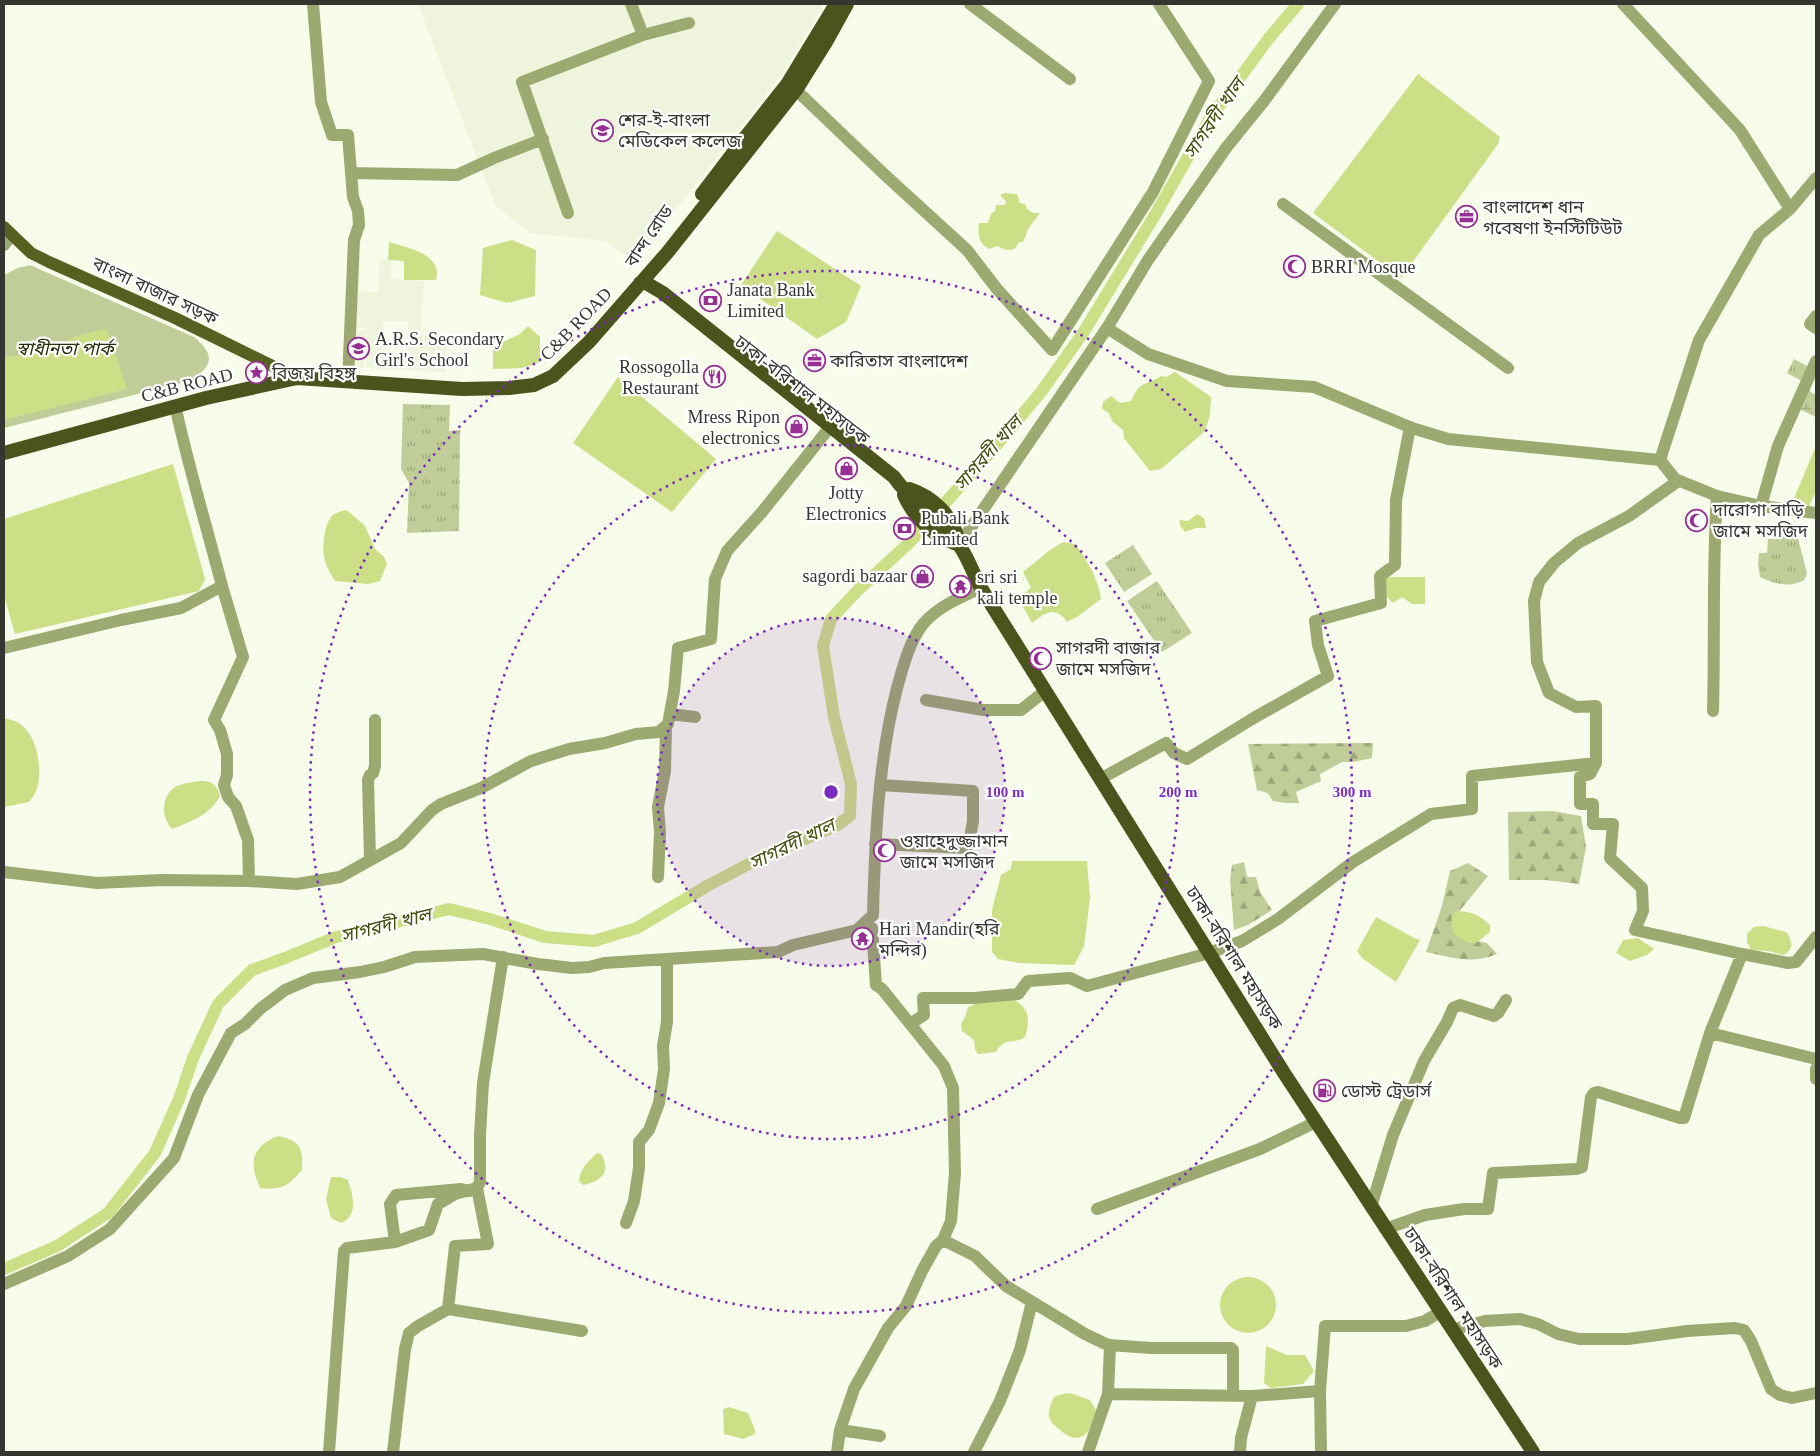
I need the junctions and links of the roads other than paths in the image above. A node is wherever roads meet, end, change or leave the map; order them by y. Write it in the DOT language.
graph roads {
  1 [pos="313,4"];
  2 [pos="631,4"];
  3 [pos="836,4"];
  4 [pos="847,4"];
  5 [pos="970,4"];
  6 [pos="1158,4"];
  7 [pos="1335,4"];
  8 [pos="1623,4"];
  9 [pos="690,23"];
  10 [pos="643,35"];
  11 [pos="1070,79"];
  12 [pos="796,90"];
  13 [pos="543,139"];
  14 [pos="352,173"];
  15 [pos="1816,178"];
  16 [pos="1282,204"];
  17 [pos="1790,209"];
  18 [pos="568,213"];
  19 [pos="6,236"];
  20 [pos="640,283"];
  21 [pos="1816,316"];
  22 [pos="1106,328"];
  23 [pos="1816,328"];
  24 [pos="1816,361"];
  25 [pos="1508,368"];
  26 [pos="297,378"];
  27 [pos="348,381"];
  28 [pos="177,406"];
  29 [pos="1410,427"];
  30 [pos="826,432"];
  31 [pos="4,453"];
  32 [pos="1660,460"];
  33 [pos="1678,481"];
  34 [pos="901,487"];
  35 [pos="1716,496"];
  36 [pos="1761,506"];
  37 [pos="924,508"];
  38 [pos="1816,512"];
  39 [pos="941,525"];
  40 [pos="959,545"];
  41 [pos="222,586"];
  42 [pos="981,588"];
  43 [pos="4,648"];
  44 [pos="1045,691"];
  45 [pos="926,700"];
  46 [pos="1713,710"];
  47 [pos="695,716"];
  48 [pos="375,720"];
  49 [pos="668,720"];
  50 [pos="1596,763"];
  51 [pos="1100,779"];
  52 [pos="881,785"];
  53 [pos="875,844"];
  54 [pos="370,860"];
  55 [pos="4,872"];
  56 [pos="658,877"];
  57 [pos="249,881"];
  58 [pos="866,923"];
  59 [pos="1816,937"];
  60 [pos="1209,953"];
  61 [pos="1742,954"];
  62 [pos="503,957"];
  63 [pos="667,960"];
  64 [pos="1506,1000"];
  65 [pos="910,1024"];
  66 [pos="1710,1033"];
  67 [pos="1816,1059"];
  68 [pos="1816,1069"];
  69 [pos="1816,1080"];
  70 [pos="1316,1122"];
  71 [pos="473,1189"];
  72 [pos="1371,1207"];
  73 [pos="1097,1209"];
  74 [pos="626,1223"];
  75 [pos="1385,1229"];
  76 [pos="943,1240"];
  77 [pos="395,1242"];
  78 [pos="4,1284"];
  79 [pos="1032,1302"];
  80 [pos="448,1309"];
  81 [pos="1440,1312"];
  82 [pos="1452,1330"];
  83 [pos="582,1331"];
  84 [pos="1110,1345"];
  85 [pos="1320,1392"];
  86 [pos="1816,1393"];
  87 [pos="1108,1394"];
  88 [pos="1234,1395"];
  89 [pos="1252,1396"];
  90 [pos="840,1430"];
  91 [pos="880,1436"];
  92 [pos="329,1452"];
  93 [pos="393,1452"];
  94 [pos="837,1452"];
  95 [pos="974,1452"];
  96 [pos="1088,1452"];
  97 [pos="1240,1452"];
  98 [pos="1322,1452"];
  99 [pos="1533,1452"];
  1 -- 14 [label="street"];
  2 -- 10 [label="street"];
  3 -- 20 [label="highway, বান্দ রোড"];
  4 -- 12 [label="highway, বান্দ রোড"];
  5 -- 11 [label="street"];
  6 -- 12 [label="street"];
  7 -- 22 [label="street"];
  8 -- 17 [label="street"];
  9 -- 10 [label="street"];
  10 -- 13 [label="street"];
  12 -- 20 [label="highway, বান্দ রোড"];
  13 -- 14 [label="street"];
  13 -- 18 [label="street"];
  14 -- 27 [label="street"];
  15 -- 17 [label="street"];
  16 -- 25 [label="street"];
  17 -- 32 [label="street"];
  19 -- 26 [label="main road, বাংলা বাজার সড়ক"];
  20 -- 27 [label="highway, C&B ROAD"];
  20 -- 30 [label="highway, ঢাকা-বরিশাল মহাসড়ক"];
  20 -- 34 [label="highway, ঢাকা-বরিশাল মহাসড়ক"];
  21 -- 23 [label="street"];
  22 -- 29 [label="street"];
  22 -- 40 [label="street"];
  24 -- 36 [label="street"];
  26 -- 27 [label="highway, C&B ROAD"];
  26 -- 28 [label="highway, C&B ROAD"];
  28 -- 31 [label="highway, C&B ROAD"];
  28 -- 41 [label="street"];
  29 -- 32 [label="street"];
  29 -- 51 [label="street"];
  30 -- 34 [label="highway, ঢাকা-বরিশাল মহাসড়ক"];
  30 -- 49 [label="street"];
  32 -- 33 [label="street"];
  33 -- 35 [label="street"];
  33 -- 50 [label="street"];
  34 -- 37 [label="highway"];
  34 -- 37 [label="highway"];
  35 -- 36 [label="street"];
  35 -- 46 [label="street"];
  36 -- 38 [label="street"];
  37 -- 39 [label="highway"];
  39 -- 40 [label="highway"];
  39 -- 40 [label="highway, ঢাকা-বরিশাল মহাসড়ক"];
  40 -- 42 [label="highway, ঢাকা-বরিশাল মহাসড়ক"];
  41 -- 43 [label="street"];
  41 -- 57 [label="street"];
  42 -- 44 [label="highway, ঢাকা-বরিশাল মহাসড়ক"];
  42 -- 52 [label="street"];
  44 -- 45 [label="street"];
  44 -- 51 [label="highway, ঢাকা-বরিশাল মহাসড়ক"];
  47 -- 49 [label="street"];
  48 -- 54 [label="street"];
  49 -- 54 [label="street"];
  49 -- 56 [label="street"];
  50 -- 60 [label="street"];
  50 -- 61 [label="street"];
  51 -- 60 [label="highway, ঢাকা-বরিশাল মহাসড়ক"];
  52 -- 53 [label="street"];
  52 -- 53 [label="street"];
  53 -- 58 [label="street"];
  54 -- 57 [label="street"];
  55 -- 57 [label="street"];
  58 -- 63 [label="street"];
  58 -- 65 [label="street"];
  59 -- 61 [label="street"];
  60 -- 65 [label="street"];
  60 -- 70 [label="highway, ঢাকা-বরিশাল মহাসড়ক"];
  61 -- 66 [label="street"];
  62 -- 63 [label="street"];
  62 -- 71 [label="street"];
  62 -- 78 [label="street"];
  63 -- 74 [label="street"];
  64 -- 72 [label="street"];
  65 -- 76 [label="street"];
  66 -- 67 [label="street"];
  66 -- 75 [label="street"];
  68 -- 69 [label="street"];
  70 -- 72 [label="highway, ঢাকা-বরিশাল মহাসড়ক"];
  70 -- 73 [label="street"];
  71 -- 77 [label="street"];
  71 -- 77 [label="street"];
  71 -- 80 [label="street"];
  72 -- 75 [label="highway, ঢাকা-বরিশাল মহাসড়ক"];
  75 -- 81 [label="highway, ঢাকা-বরিশাল মহাসড়ক"];
  76 -- 79 [label="street"];
  76 -- 90 [label="street"];
  77 -- 92 [label="street"];
  79 -- 84 [label="street"];
  79 -- 95 [label="street"];
  80 -- 83 [label="street"];
  80 -- 93 [label="street"];
  81 -- 82 [label="highway, ঢাকা-বরিশাল মহাসড়ক"];
  81 -- 85 [label="street"];
  82 -- 86 [label="street"];
  82 -- 99 [label="highway, ঢাকা-বরিশাল মহাসড়ক"];
  84 -- 87 [label="street"];
  84 -- 88 [label="street"];
  85 -- 89 [label="street"];
  85 -- 98 [label="street"];
  87 -- 88 [label="street"];
  87 -- 96 [label="street"];
  88 -- 89 [label="street"];
  89 -- 97 [label="street"];
  90 -- 91 [label="street"];
  90 -- 94 [label="street"];
}
